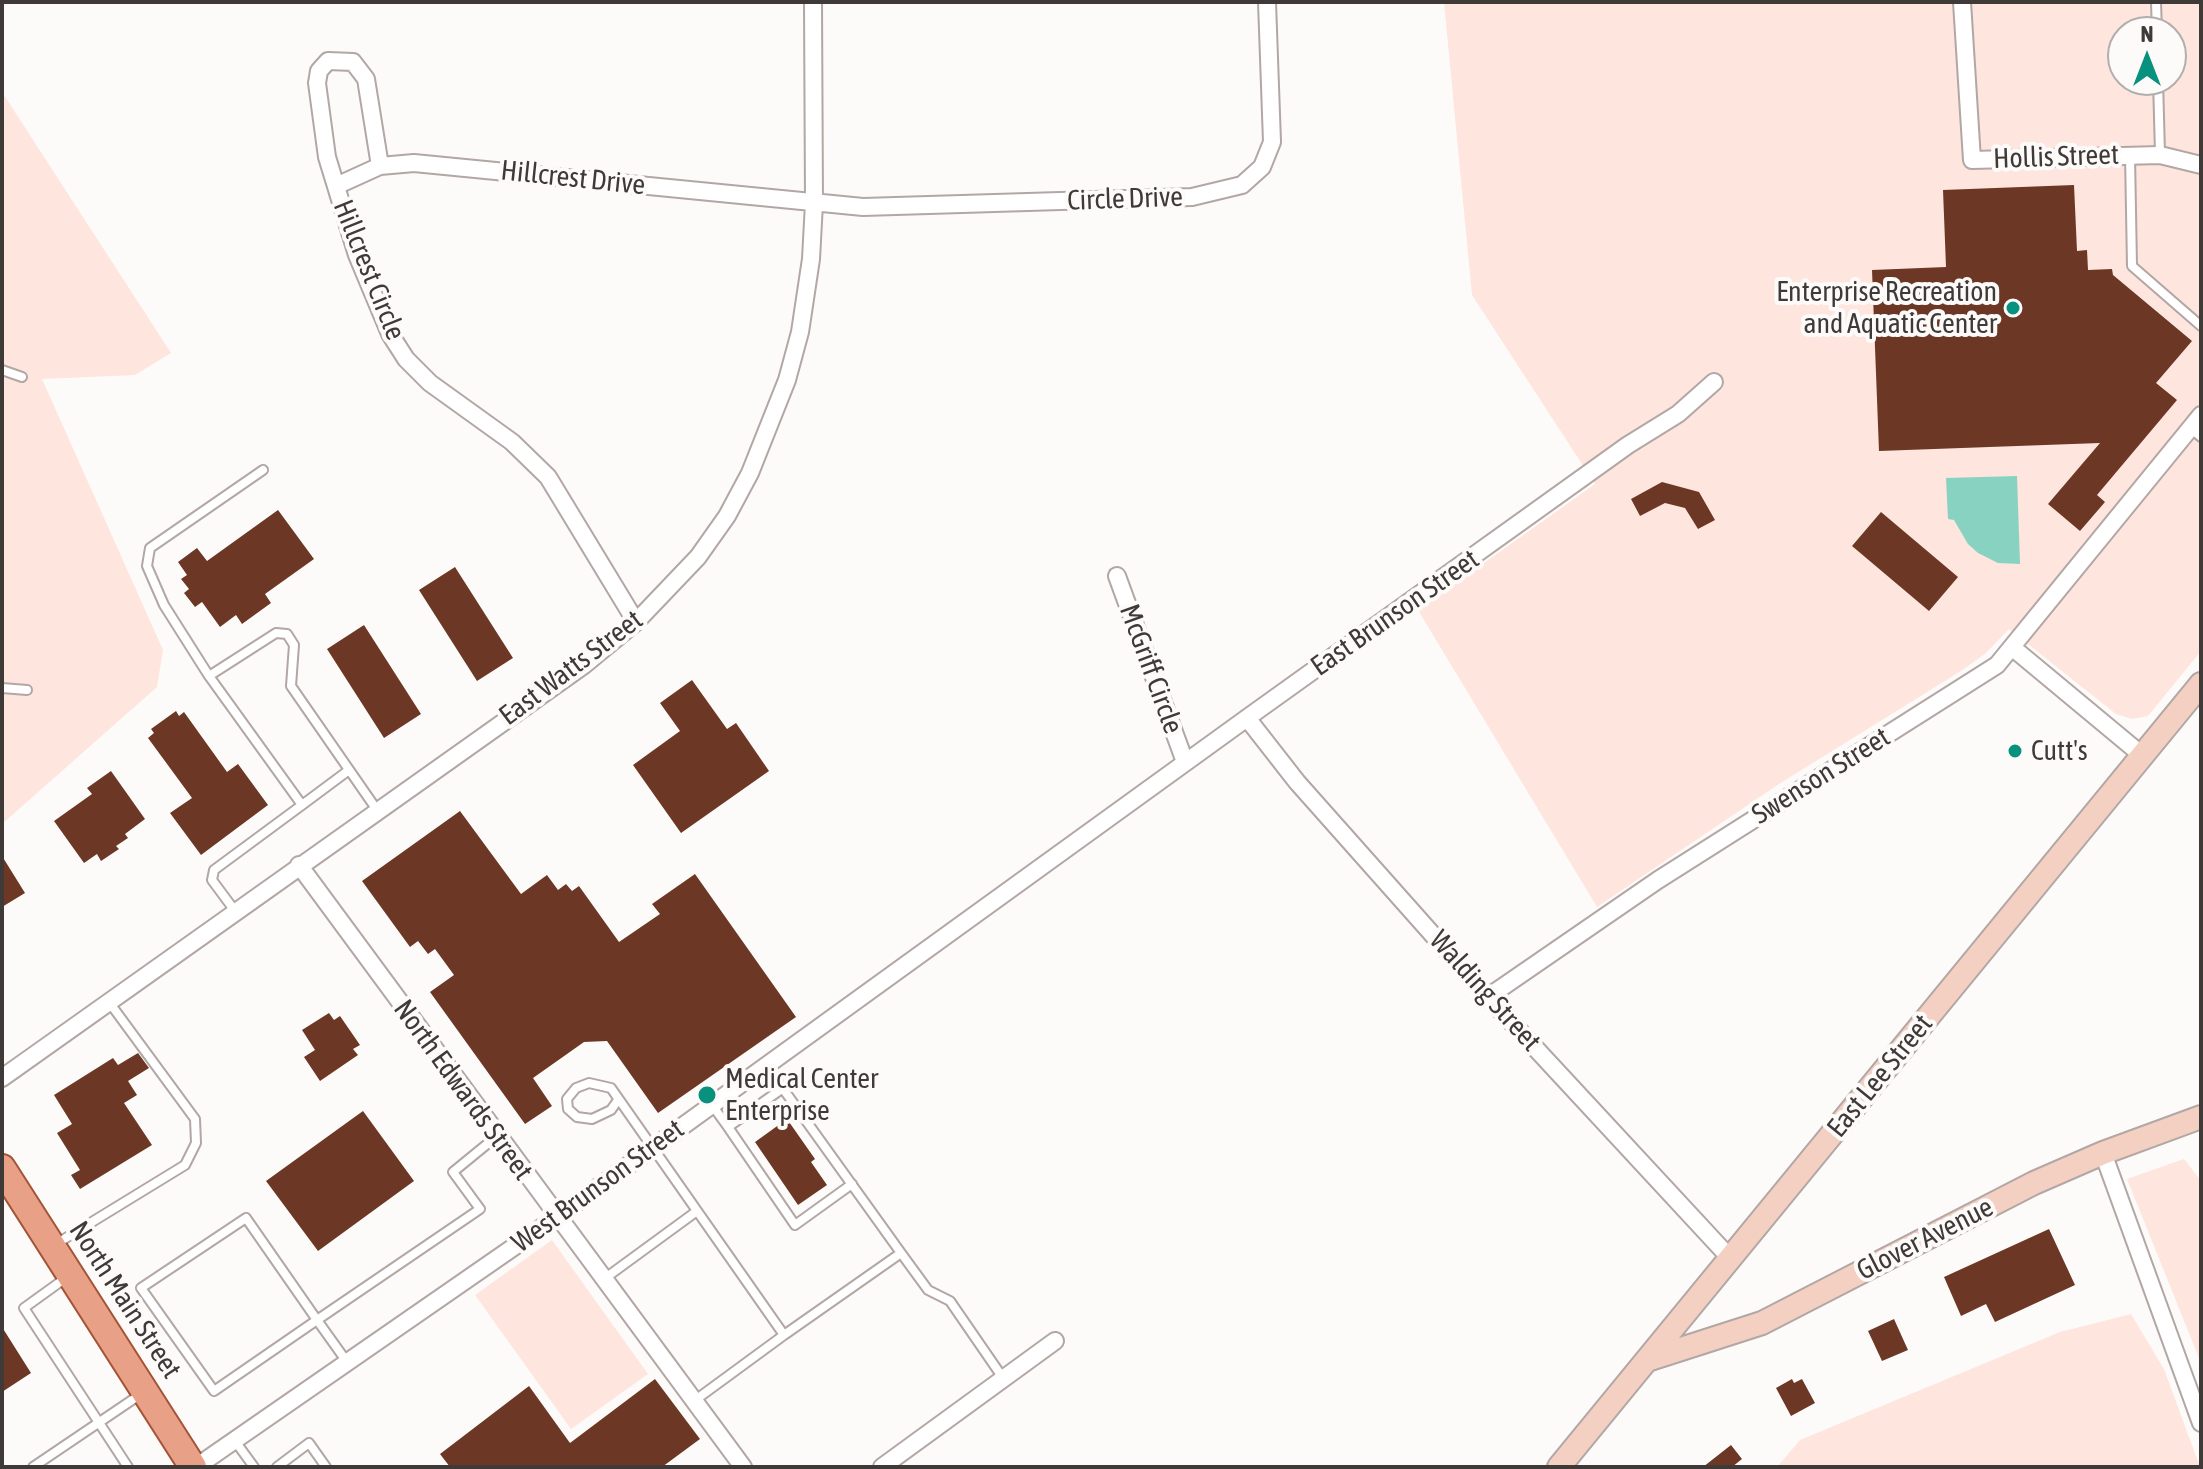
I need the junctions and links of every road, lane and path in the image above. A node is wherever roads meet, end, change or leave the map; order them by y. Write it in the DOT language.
graph roads {
  1 [pos="813,2"];
  2 [pos="1267,2"];
  3 [pos="1962,2"];
  4 [pos="2158,96"];
  5 [pos="2130,155"];
  6 [pos="2160,155"];
  7 [pos="2201,165"];
  8 [pos="380,166"];
  9 [pos="336,186"];
  10 [pos="814,203"];
  11 [pos="2201,326"];
  12 [pos="2,370"];
  13 [pos="22,377"];
  14 [pos="1714,382"];
  15 [pos="2197,427"];
  16 [pos="263,470"];
  17 [pos="1117,576"];
  18 [pos="636,622"];
  19 [pos="2013,648"];
  20 [pos="209,676"];
  21 [pos="2201,684"];
  22 [pos="2,688"];
  23 [pos="27,690"];
  24 [pos="1247,718"];
  25 [pos="2143,756"];
  26 [pos="1185,762"];
  27 [pos="349,770"];
  28 [pos="302,805"];
  29 [pos="377,810"];
  30 [pos="1074,842"];
  31 [pos="299,865"];
  32 [pos="235,911"];
  33 [pos="1488,997"];
  34 [pos="109,1002"];
  35 [pos="766,1065"];
  36 [pos="2,1078"];
  37 [pos="783,1088"];
  38 [pos="618,1100"];
  39 [pos="712,1105"];
  40 [pos="2201,1117"];
  41 [pos="728,1127"];
  42 [pos="497,1136"];
  43 [pos="653,1147"];
  44 [pos="2103,1153"];
  45 [pos="2,1168"];
  46 [pos="852,1184"];
  47 [pos="697,1211"];
  48 [pos="557,1217"];
  49 [pos="52,1246"];
  50 [pos="901,1253"];
  51 [pos="1730,1258"];
  52 [pos="70,1275"];
  53 [pos="604,1279"];
  54 [pos="317,1320"];
  55 [pos="784,1335"];
  56 [pos="1055,1341"];
  57 [pos="1649,1359"];
  58 [pos="347,1362"];
  59 [pos="1004,1378"];
  60 [pos="145,1391"];
  61 [pos="694,1401"];
  62 [pos="98,1421"];
  63 [pos="2201,1423"];
  64 [pos="235,1440"];
  65 [pos="33,1467"];
  66 [pos="128,1467"];
  67 [pos="194,1467"];
  68 [pos="254,1467"];
  69 [pos="277,1467"];
  70 [pos="326,1467"];
  71 [pos="743,1467"];
  72 [pos="882,1467"];
  73 [pos="1559,1467"];
  1 -- 10 [label="street, East Watts Street"];
  2 -- 10 [label="street, Circle Drive"];
  3 -- 5 [label="street, Hollis Street"];
  4 -- 6 [label="lane"];
  5 -- 6 [label="street, Hollis Street"];
  5 -- 11 [label="lane"];
  6 -- 7 [label="street, Hollis Street"];
  8 -- 9 [label="street, Hillcrest Drive"];
  8 -- 9 [label="street, Hillcrest Circle"];
  8 -- 10 [label="street, Hillcrest Drive"];
  9 -- 18 [label="street, Hillcrest Circle"];
  10 -- 18 [label="street, East Watts Street"];
  12 -- 13 [label="lane"];
  14 -- 24 [label="street, East Brunson Street"];
  15 -- 19 [label="street, Swenson Street"];
  16 -- 20 [label="lane"];
  17 -- 26 [label="street, McGriff Circle"];
  18 -- 29 [label="street, East Watts Street"];
  19 -- 25 [label="street"];
  19 -- 33 [label="street, Swenson Street"];
  20 -- 27 [label="lane"];
  20 -- 28 [label="lane"];
  21 -- 25 [label="main road, East Lee Street"];
  22 -- 23 [label="lane"];
  24 -- 26 [label="street, East Brunson Street"];
  24 -- 33 [label="street, Walding Street"];
  25 -- 51 [label="main road, East Lee Street"];
  26 -- 30 [label="street, East Brunson Street"];
  27 -- 28 [label="lane"];
  27 -- 29 [label="lane"];
  28 -- 32 [label="lane"];
  29 -- 31 [label="street, East Watts Street"];
  30 -- 35 [label="street, West Brunson Street"];
  31 -- 32 [label="street, East Watts Street"];
  31 -- 42 [label="street, North Edwards Street"];
  32 -- 34 [label="street, East Watts Street"];
  33 -- 51 [label="street, Walding Street"];
  34 -- 36 [label="street, East Watts Street"];
  34 -- 49 [label="lane"];
  35 -- 37 [label="lane"];
  35 -- 39 [label="street, West Brunson Street"];
  37 -- 41 [label="lane"];
  37 -- 46 [label="lane"];
  38 -- 38 [label="lane"];
  38 -- 43 [label="lane"];
  39 -- 41 [label="lane"];
  39 -- 43 [label="street, West Brunson Street"];
  40 -- 44 [label="main road, Glover Avenue"];
  41 -- 46 [label="lane"];
  42 -- 48 [label="street, North Edwards Street"];
  42 -- 54 [label="lane"];
  43 -- 47 [label="lane"];
  43 -- 48 [label="street, West Brunson Street"];
  44 -- 57 [label="main road, Glover Avenue"];
  44 -- 63 [label="street"];
  45 -- 49 [label="main road, North Main Street"];
  46 -- 50 [label="lane"];
  47 -- 53 [label="lane"];
  47 -- 55 [label="lane"];
  48 -- 53 [label="street, North Edwards Street"];
  48 -- 58 [label="street, West Brunson Street"];
  49 -- 52 [label="main road, North Main Street"];
  50 -- 55 [label="lane"];
  50 -- 59 [label="lane"];
  51 -- 57 [label="main road, East Lee Street"];
  52 -- 60 [label="main road, North Main Street"];
  52 -- 62 [label="lane"];
  53 -- 61 [label="street, North Edwards Street"];
  54 -- 54 [label="lane"];
  54 -- 58 [label="lane"];
  55 -- 61 [label="lane"];
  56 -- 59 [label="street"];
  57 -- 73 [label="main road, East Lee Street"];
  58 -- 64 [label="street, West Brunson Street"];
  59 -- 72 [label="street"];
  60 -- 62 [label="lane"];
  60 -- 67 [label="main road, North Main Street"];
  61 -- 71 [label="street, North Edwards Street"];
  62 -- 65 [label="lane"];
  62 -- 66 [label="lane"];
  64 -- 67 [label="street, West Brunson Street"];
  64 -- 68 [label="lane"];
  69 -- 70 [label="lane"];
}
